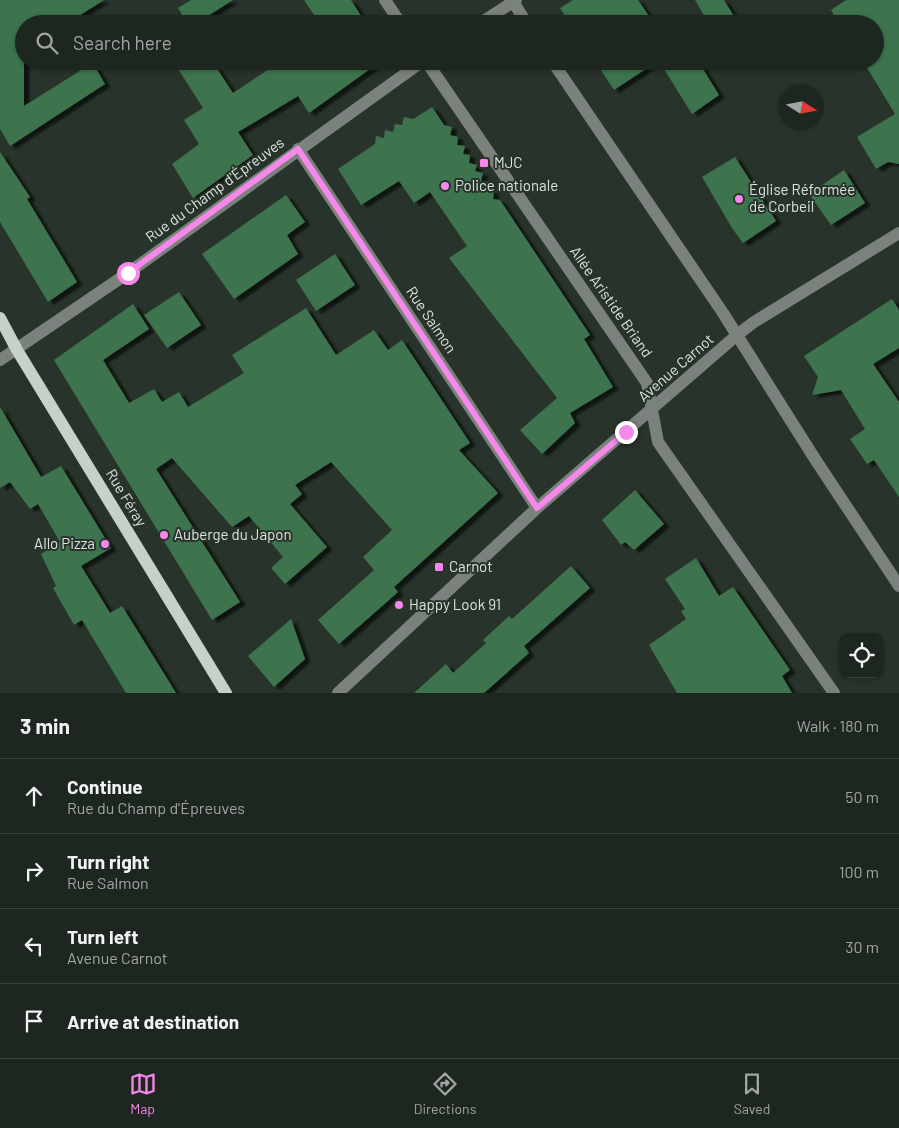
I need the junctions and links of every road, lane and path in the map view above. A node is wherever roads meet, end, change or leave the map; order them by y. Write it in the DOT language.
graph roads {
  1 [pos="385,0"];
  2 [pos="514,0"];
  3 [pos="395,15"];
  4 [pos="492,15"];
  5 [pos="522,15"];
  6 [pos="412,70"];
  7 [pos="431,70"];
  8 [pos="558,70"];
  9 [pos="298,149"];
  10 [pos="899,233"];
  11 [pos="0,318"];
  12 [pos="737,335"];
  13 [pos="17,350"];
  14 [pos="0,360"];
  15 [pos="652,411"];
  16 [pos="537,508"];
  17 [pos="899,586"];
  18 [pos="226,693"];
  19 [pos="338,693"];
  20 [pos="834,693"];
  1 -- 3 [label="street"];
  2 -- 4 [label="street"];
  2 -- 5 [label="street"];
  6 -- 9 [label="street, Rue du Champ d'Épreuves"];
  7 -- 15 [label="street, Allée Aristide Briand"];
  8 -- 12 [label="street"];
  9 -- 13 [label="street, Rue du Champ d'Épreuves"];
  9 -- 16 [label="street, Rue Salmon"];
  10 -- 12 [label="street, Avenue Carnot"];
  11 -- 13 [label="main road, Rue Féray"];
  12 -- 15 [label="street, Avenue Carnot"];
  12 -- 17 [label="street"];
  13 -- 14 [label="street, Rue du Champ d'Épreuves"];
  13 -- 18 [label="main road, Rue Féray"];
  15 -- 16 [label="street, Avenue Carnot"];
  15 -- 20 [label="street, Allée Aristide Briand"];
  16 -- 19 [label="street, Avenue Carnot"];
}
